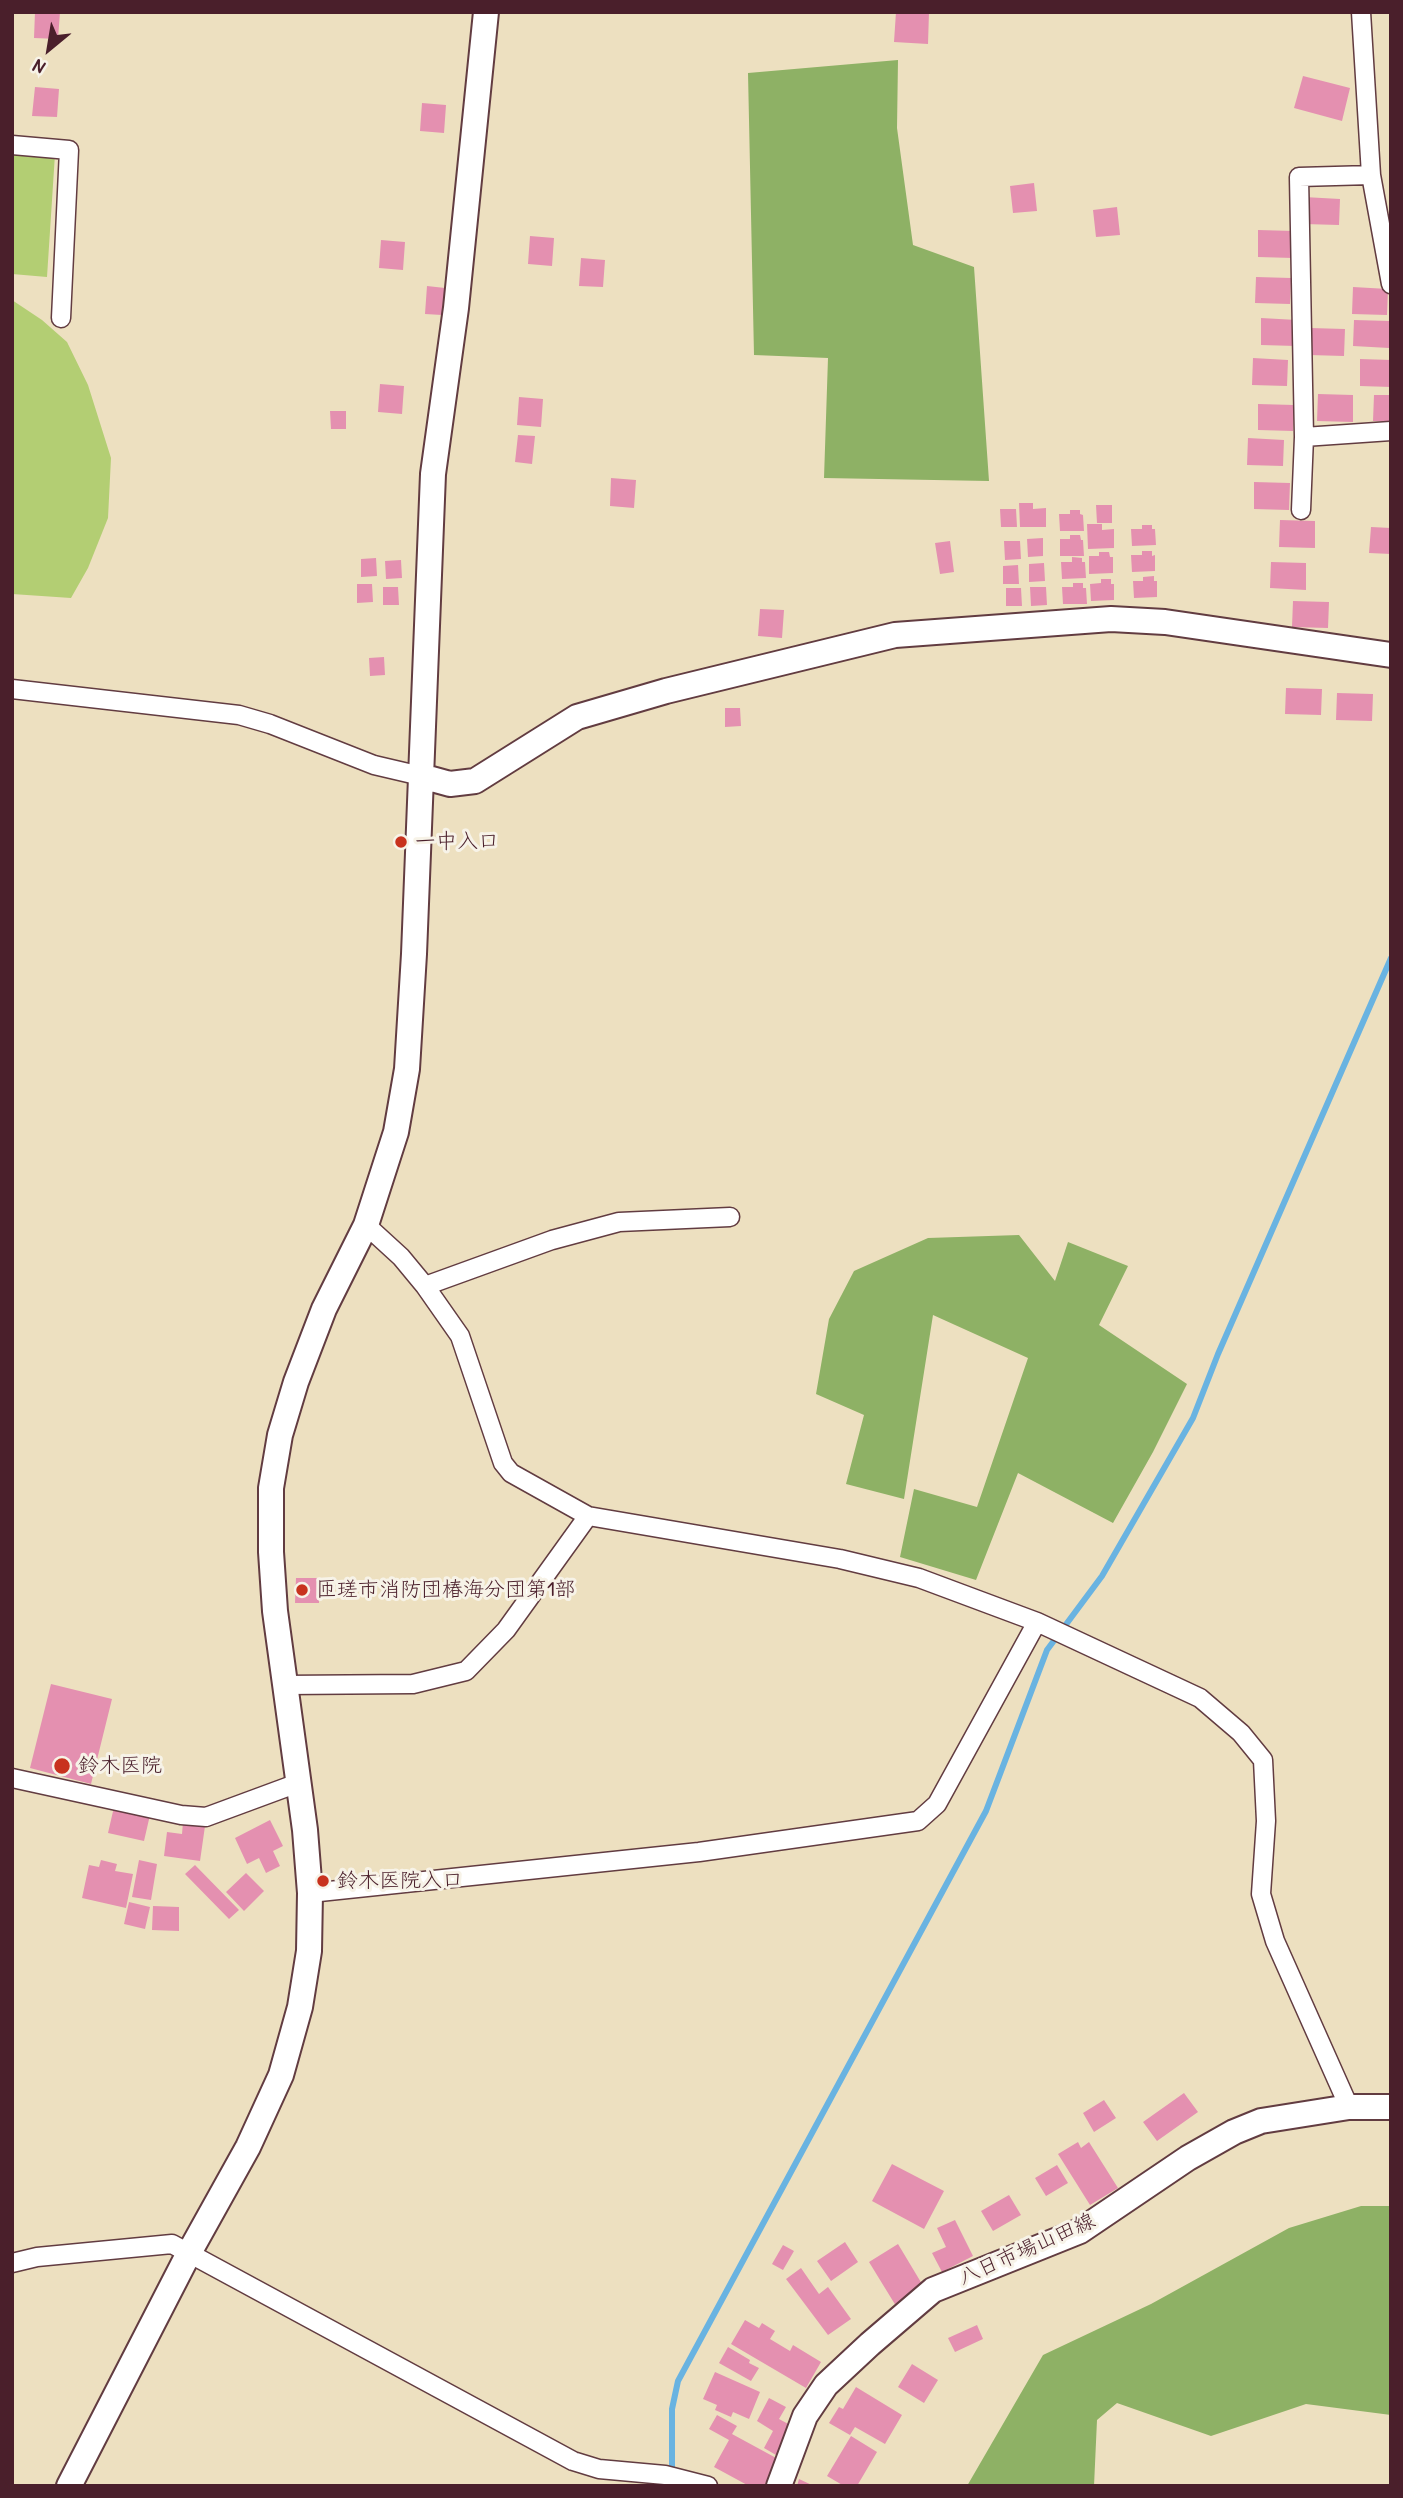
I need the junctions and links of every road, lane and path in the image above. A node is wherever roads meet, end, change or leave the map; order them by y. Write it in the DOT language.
graph roads {
  1 [pos="486,12"];
  2 [pos="1361,12"];
  3 [pos="12,145"];
  4 [pos="1371,175"];
  5 [pos="1391,284"];
  6 [pos="61,318"];
  7 [pos="1391,431"];
  8 [pos="1304,437"];
  9 [pos="1301,510"];
  10 [pos="1391,655"];
  11 [pos="12,689"];
  12 [pos="421,776"];
  13 [pos="730,1217"];
  14 [pos="366,1225"];
  15 [pos="425,1286"];
  16 [pos="588,1516"];
  17 [pos="1037,1622"];
  18 [pos="284,1685"];
  19 [pos="12,1778"];
  20 [pos="298,1783"];
  21 [pos="310,1893"];
  22 [pos="1349,2107"];
  23 [pos="1391,2107"];
  24 [pos="189,2253"];
  25 [pos="12,2263"];
  26 [pos="69,2486"];
  27 [pos="708,2486"];
  28 [pos="779,2486"];
  1 -- 12 [label="street"];
  2 -- 4 [label="street"];
  3 -- 6 [label="street"];
  4 -- 5 [label="street"];
  4 -- 8 [label="street"];
  7 -- 8 [label="street"];
  8 -- 9 [label="street"];
  10 -- 12 [label="street"];
  11 -- 12 [label="street"];
  12 -- 14 [label="street"];
  13 -- 15 [label="street"];
  14 -- 15 [label="street"];
  14 -- 18 [label="street"];
  15 -- 16 [label="street"];
  16 -- 17 [label="street"];
  16 -- 18 [label="street"];
  17 -- 21 [label="street"];
  17 -- 22 [label="street"];
  18 -- 20 [label="street"];
  19 -- 20 [label="street"];
  20 -- 21 [label="street"];
  21 -- 24 [label="street"];
  22 -- 23 [label="street, 八日市場山田線"];
  22 -- 28 [label="street, 八日市場山田線"];
  24 -- 25 [label="street"];
  24 -- 26 [label="street"];
  24 -- 27 [label="street"];
}
